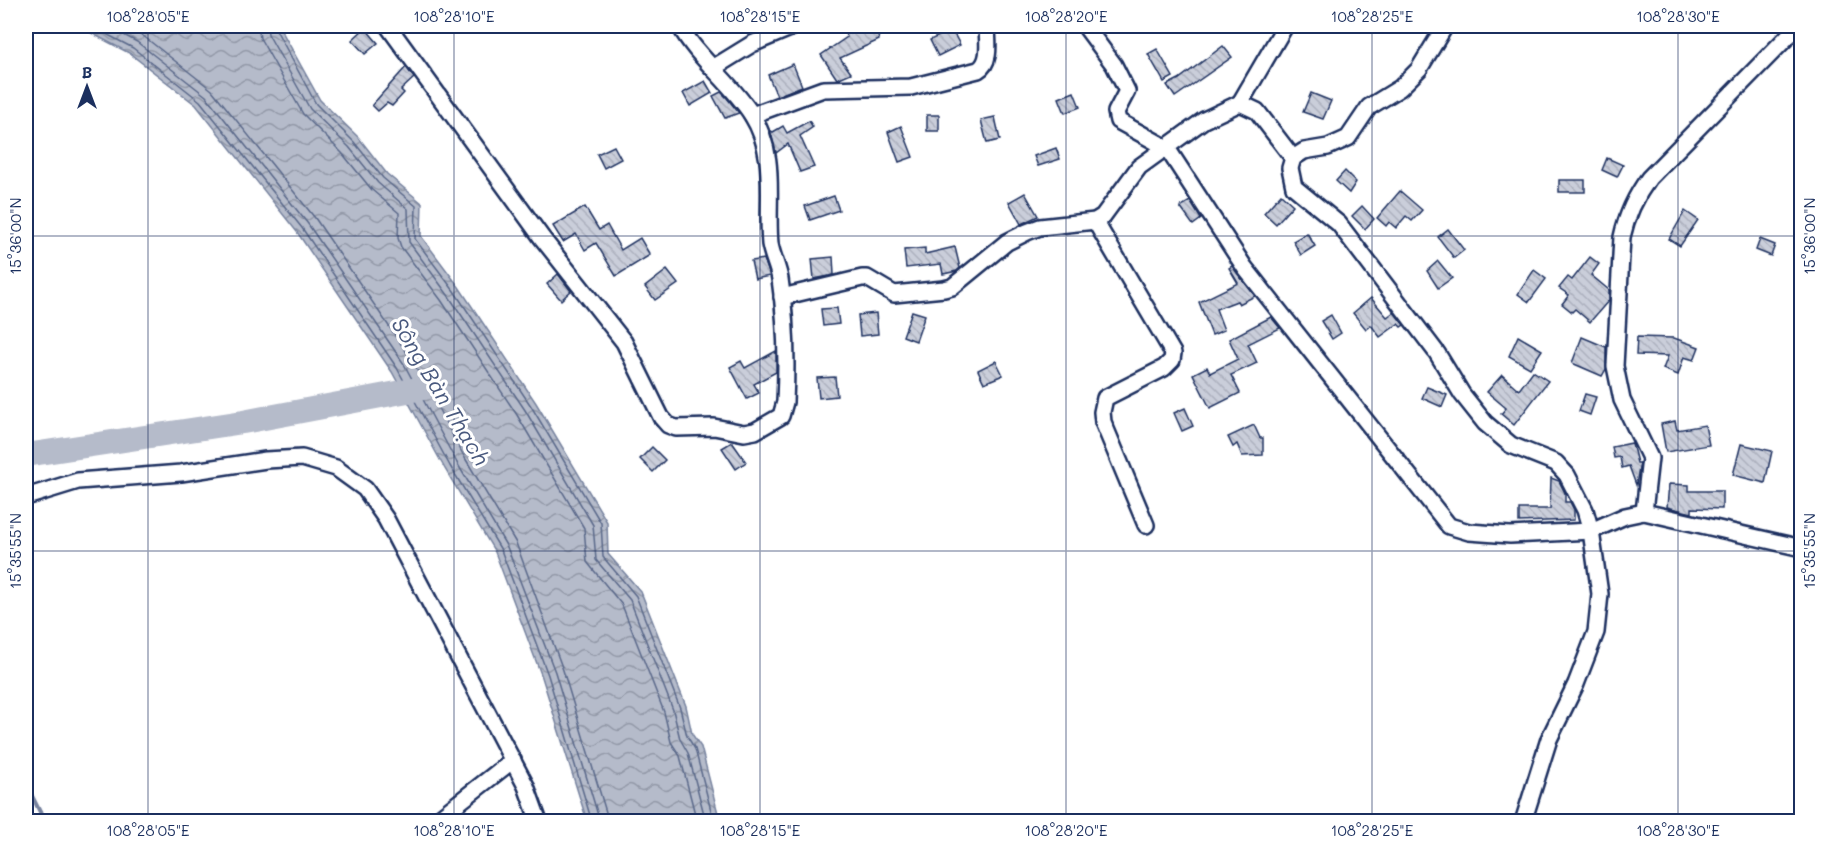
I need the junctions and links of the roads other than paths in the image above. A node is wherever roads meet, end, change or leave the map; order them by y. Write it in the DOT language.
graph roads {
  1 [pos="388,26"];
  2 [pos="680,26"];
  3 [pos="795,26"];
  4 [pos="987,26"];
  5 [pos="1085,26"];
  6 [pos="1285,26"];
  7 [pos="1445,26"];
  8 [pos="1797,26"];
  9 [pos="713,68"];
  10 [pos="1240,103"];
  11 [pos="752,115"];
  12 [pos="1167,148"];
  13 [pos="1293,158"];
  14 [pos="1095,220"];
  15 [pos="782,297"];
  16 [pos="26,497"];
  17 [pos="1644,512"];
  18 [pos="1146,525"];
  19 [pos="1591,531"];
  20 [pos="1802,549"];
  21 [pos="513,760"];
  22 [pos="434,822"];
  23 [pos="538,822"];
  24 [pos="1523,822"];
  1 -- 15 [label="street"];
  2 -- 9 [label="street"];
  3 -- 9 [label="street"];
  4 -- 11 [label="street"];
  5 -- 12 [label="street"];
  6 -- 10 [label="street"];
  7 -- 13 [label="street"];
  8 -- 17 [label="street"];
  9 -- 11 [label="street"];
  10 -- 12 [label="street"];
  10 -- 13 [label="street"];
  11 -- 15 [label="street"];
  12 -- 14 [label="street"];
  12 -- 19 [label="street"];
  13 -- 19 [label="street"];
  14 -- 15 [label="street"];
  14 -- 18 [label="street"];
  16 -- 21 [label="street"];
  17 -- 19 [label="street"];
  17 -- 20 [label="street"];
  19 -- 24 [label="street"];
  21 -- 22 [label="street"];
  21 -- 23 [label="street"];
}
